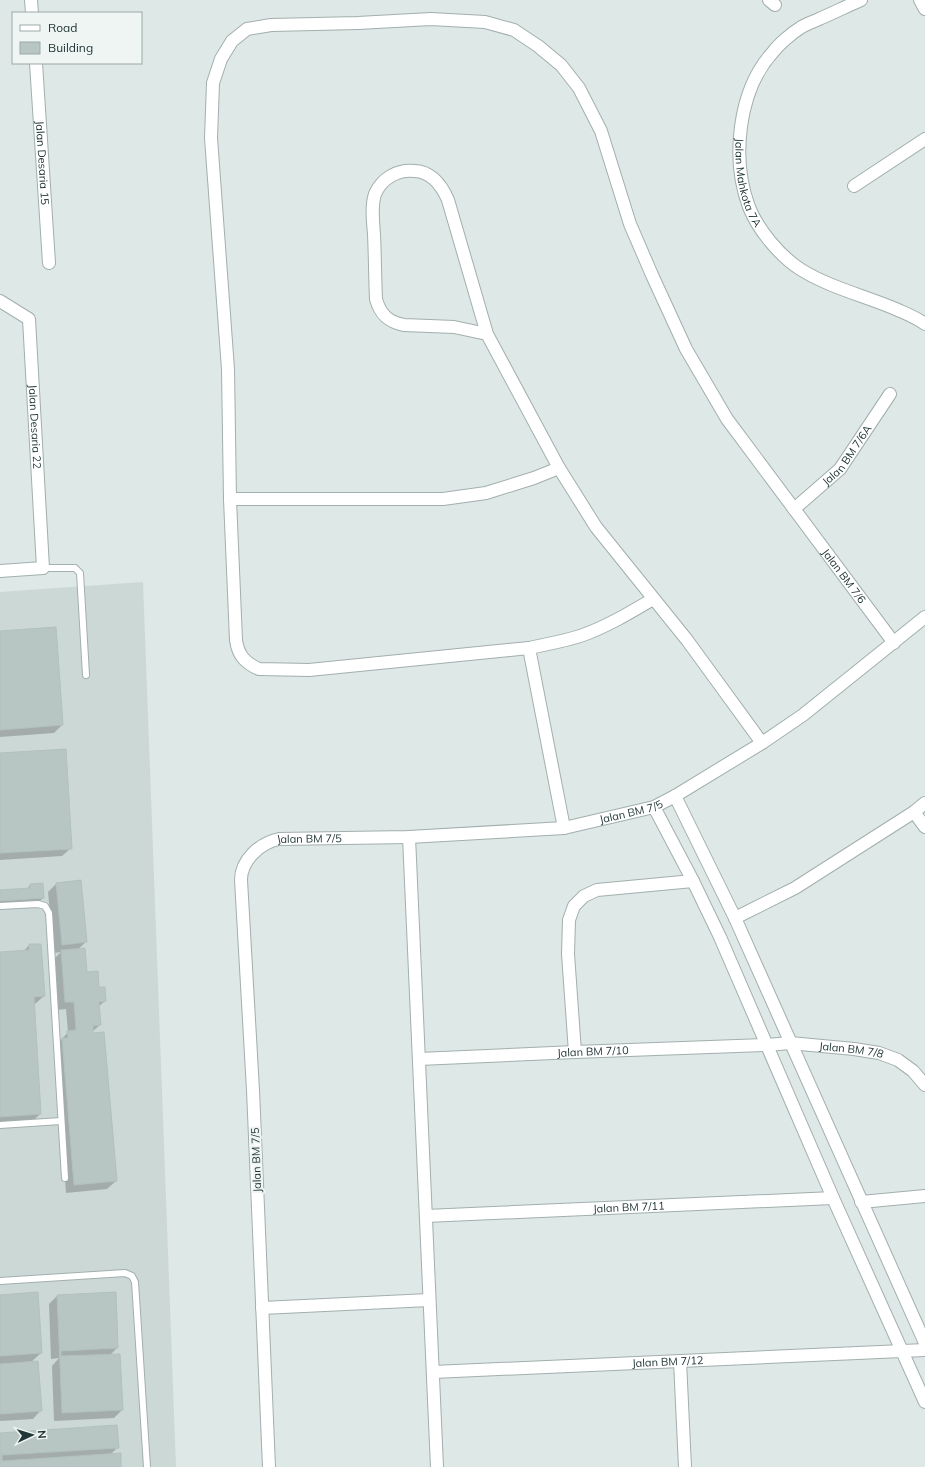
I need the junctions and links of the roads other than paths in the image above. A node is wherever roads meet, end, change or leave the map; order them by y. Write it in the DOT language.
graph roads {
  1 [pos="31,0"];
  2 [pos="861,0"];
  3 [pos="920,0"];
  4 [pos="925,9"];
  5 [pos="32,12"];
  6 [pos="36,64"];
  7 [pos="925,140"];
  8 [pos="854,186"];
  9 [pos="49,263"];
  10 [pos="0,302"];
  11 [pos="925,324"];
  12 [pos="487,334"];
  13 [pos="890,394"];
  14 [pos="559,468"];
  15 [pos="230,499"];
  16 [pos="794,508"];
  17 [pos="43,568"];
  18 [pos="0,571"];
  19 [pos="653,599"];
  20 [pos="925,617"];
  21 [pos="894,643"];
  22 [pos="529,648"];
  23 [pos="86,675"];
  24 [pos="762,743"];
  25 [pos="675,796"];
  26 [pos="925,803"];
  27 [pos="654,807"];
  28 [pos="914,812"];
  29 [pos="925,827"];
  30 [pos="564,828"];
  31 [pos="409,837"];
  32 [pos="693,881"];
  33 [pos="0,906"];
  34 [pos="735,918"];
  35 [pos="790,1043"];
  36 [pos="768,1045"];
  37 [pos="576,1052"];
  38 [pos="418,1059"];
  39 [pos="925,1085"];
  40 [pos="61,1121"];
  41 [pos="0,1125"];
  42 [pos="64,1178"];
  43 [pos="925,1196"];
  44 [pos="833,1198"];
  45 [pos="862,1202"];
  46 [pos="426,1216"];
  47 [pos="0,1281"];
  48 [pos="429,1300"];
  49 [pos="262,1308"];
  50 [pos="925,1343"];
  51 [pos="925,1350"];
  52 [pos="902,1351"];
  53 [pos="680,1361"];
  54 [pos="433,1372"];
  55 [pos="925,1402"];
  56 [pos="147,1467"];
  57 [pos="269,1467"];
  58 [pos="437,1467"];
  59 [pos="685,1467"];
  1 -- 5 [label="street"];
  2 -- 11 [label="street, Jalan Mahkota 7A"];
  3 -- 4 [label="street"];
  6 -- 9 [label="street, Jalan Desaria 15"];
  7 -- 8 [label="street"];
  10 -- 17 [label="street, Jalan Desaria 22"];
  12 -- 12 [label="street"];
  12 -- 14 [label="street"];
  13 -- 16 [label="street, Jalan BM 7/6A"];
  14 -- 15 [label="street"];
  14 -- 19 [label="street"];
  15 -- 16 [label="street, Jalan BM 7/6"];
  15 -- 22 [label="street, Jalan BM 7/6"];
  16 -- 21 [label="street, Jalan BM 7/6"];
  17 -- 18 [label="street"];
  17 -- 23 [label="lane"];
  19 -- 22 [label="street, Jalan BM 7/6"];
  19 -- 24 [label="street"];
  20 -- 21 [label="street, Jalan BM 7/5"];
  21 -- 24 [label="street, Jalan BM 7/5"];
  22 -- 30 [label="street"];
  24 -- 25 [label="street, Jalan BM 7/5"];
  25 -- 27 [label="street, Jalan BM 7/5"];
  25 -- 34 [label="street"];
  26 -- 28 [label="street"];
  27 -- 30 [label="street, Jalan BM 7/5"];
  27 -- 32 [label="street"];
  28 -- 29 [label="street"];
  28 -- 34 [label="street"];
  30 -- 31 [label="street, Jalan BM 7/5"];
  31 -- 38 [label="street"];
  31 -- 49 [label="street, Jalan BM 7/5"];
  32 -- 36 [label="street"];
  32 -- 37 [label="street"];
  33 -- 40 [label="lane"];
  34 -- 35 [label="street"];
  35 -- 36 [label="street, Jalan BM 7/8"];
  35 -- 39 [label="street, Jalan BM 7/8"];
  35 -- 45 [label="street"];
  36 -- 37 [label="street, Jalan BM 7/10"];
  36 -- 44 [label="street"];
  37 -- 38 [label="street, Jalan BM 7/10"];
  38 -- 46 [label="street"];
  40 -- 41 [label="lane"];
  40 -- 42 [label="lane"];
  43 -- 45 [label="street"];
  44 -- 46 [label="street, Jalan BM 7/11"];
  44 -- 52 [label="street"];
  45 -- 50 [label="street"];
  46 -- 48 [label="street"];
  47 -- 56 [label="lane"];
  48 -- 49 [label="street"];
  48 -- 54 [label="street"];
  49 -- 57 [label="street, Jalan BM 7/5"];
  51 -- 52 [label="street, Jalan BM 7/12"];
  52 -- 53 [label="street, Jalan BM 7/12"];
  52 -- 55 [label="street"];
  53 -- 54 [label="street, Jalan BM 7/12"];
  53 -- 59 [label="street"];
  54 -- 58 [label="street"];
}
